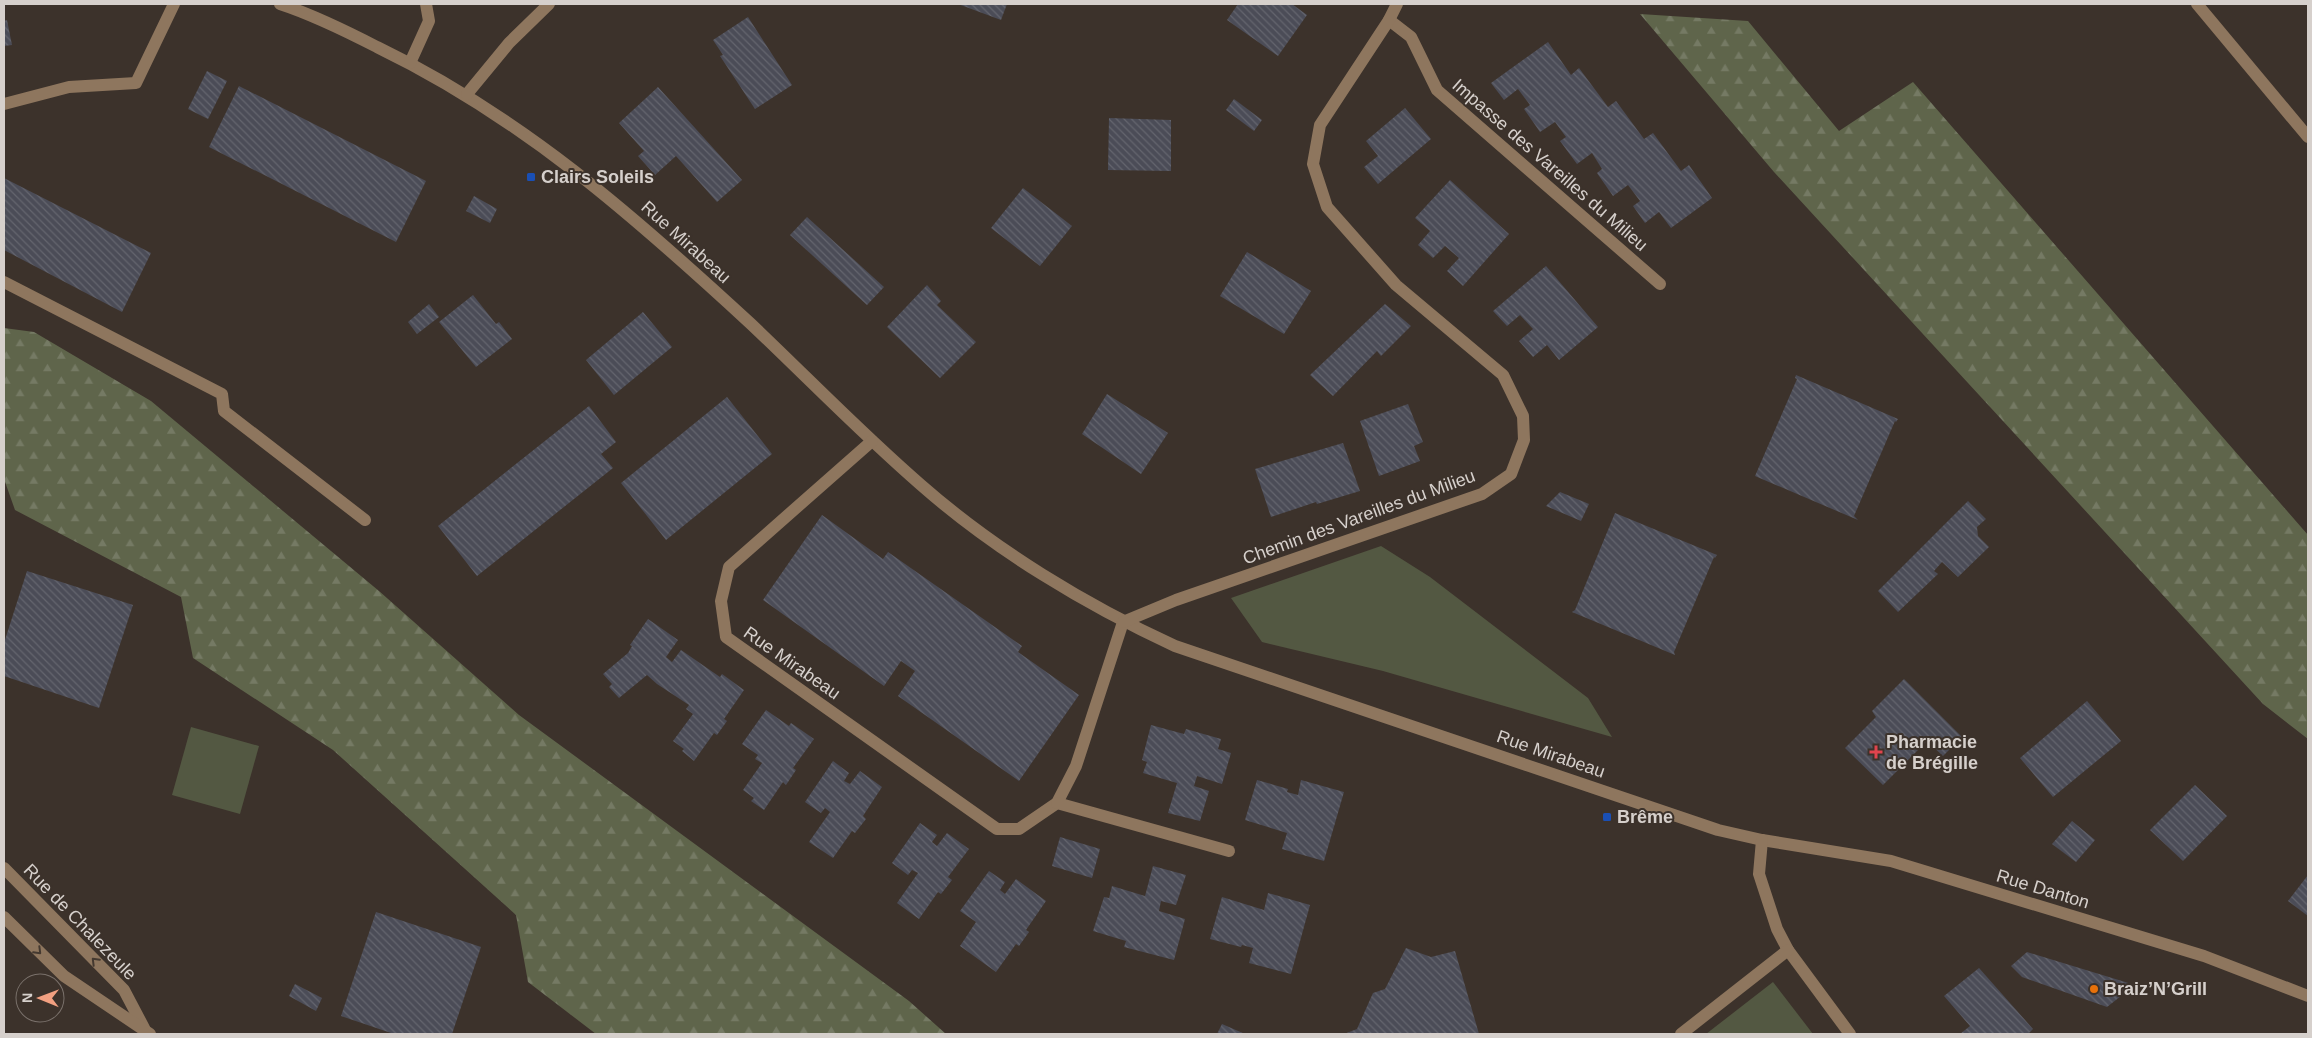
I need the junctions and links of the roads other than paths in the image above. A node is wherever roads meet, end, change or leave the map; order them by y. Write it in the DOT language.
graph roads {
  1 [pos="174,4"];
  2 [pos="280,4"];
  3 [pos="426,4"];
  4 [pos="549,4"];
  5 [pos="1396,4"];
  6 [pos="2197,4"];
  7 [pos="1389,20"];
  8 [pos="410,63"];
  9 [pos="467,94"];
  10 [pos="4,104"];
  11 [pos="2308,137"];
  12 [pos="4,282"];
  13 [pos="1660,284"];
  14 [pos="872,441"];
  15 [pos="365,520"];
  16 [pos="1123,622"];
  17 [pos="1057,803"];
  18 [pos="1762,840"];
  19 [pos="1229,851"];
  20 [pos="4,868"];
  21 [pos="4,917"];
  22 [pos="1788,950"];
  23 [pos="2308,996"];
  24 [pos="147,1031"];
  25 [pos="1680,1034"];
  26 [pos="1850,1034"];
  1 -- 10 [label="street"];
  2 -- 8 [label="street"];
  3 -- 8 [label="street"];
  4 -- 9 [label="street"];
  5 -- 7 [label="street, Chemin des Vareilles du Milieu"];
  6 -- 11 [label="street"];
  7 -- 13 [label="street, Impasse des Vareilles du Milieu"];
  7 -- 16 [label="street, Chemin des Vareilles du Milieu"];
  8 -- 9 [label="street, Rue Mirabeau"];
  9 -- 14 [label="street, Rue Mirabeau"];
  12 -- 15 [label="street"];
  14 -- 16 [label="street, Rue Mirabeau"];
  14 -- 17 [label="street, Rue Mirabeau"];
  16 -- 17 [label="street, Rue Mirabeau"];
  16 -- 18 [label="street, Rue Mirabeau"];
  17 -- 19 [label="street"];
  18 -- 22 [label="street"];
  18 -- 23 [label="street, Rue Danton"];
  24 -- 20 [label="street, Rue de Chalezeule, one-way"];
  21 -- 24 [label="street, Rue de Chalezeule, one-way"];
  22 -- 25 [label="street"];
  22 -- 26 [label="street"];
}
